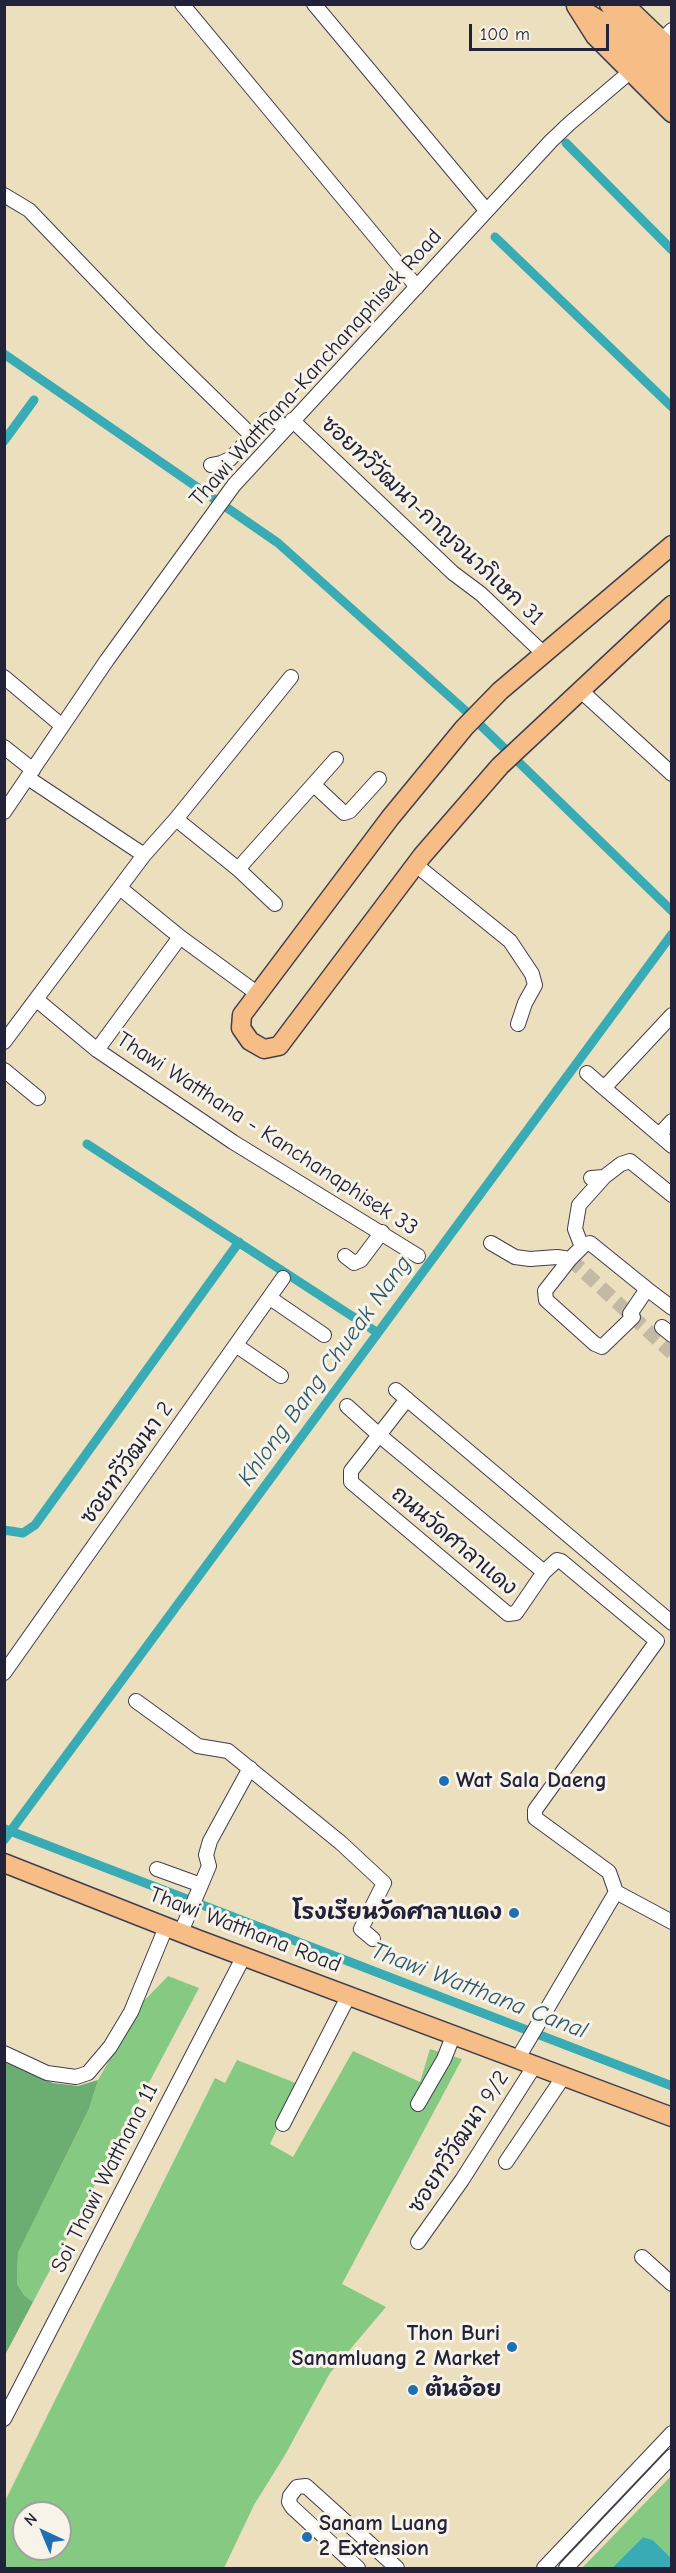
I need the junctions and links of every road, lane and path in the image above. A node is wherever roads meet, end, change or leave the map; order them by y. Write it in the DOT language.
graph roads {
  1 [pos="182,4"];
  2 [pos="314,4"];
  3 [pos="609,4"];
  4 [pos="624,4"];
  5 [pos="576,5"];
  6 [pos="668,40"];
  7 [pos="632,71"];
  8 [pos="672,73"];
  9 [pos="672,94"];
  10 [pos="672,113"];
  11 [pos="4,195"];
  12 [pos="486,210"];
  13 [pos="417,287"];
  14 [pos="289,423"];
  15 [pos="251,435"];
  16 [pos="212,465"];
  17 [pos="670,545"];
  18 [pos="672,605"];
  19 [pos="544,654"];
  20 [pos="291,676"];
  21 [pos="4,677"];
  22 [pos="580,690"];
  23 [pos="61,725"];
  24 [pos="4,747"];
  25 [pos="336,759"];
  26 [pos="30,774"];
  27 [pos="672,774"];
  28 [pos="379,779"];
  29 [pos="314,785"];
  30 [pos="4,812"];
  31 [pos="176,819"];
  32 [pos="144,855"];
  33 [pos="416,865"];
  34 [pos="238,869"];
  35 [pos="120,888"];
  36 [pos="275,904"];
  37 [pos="180,938"];
  38 [pos="258,994"];
  39 [pos="38,1000"];
  40 [pos="672,1015"];
  41 [pos="518,1024"];
  42 [pos="4,1042"];
  43 [pos="97,1050"];
  44 [pos="4,1070"];
  45 [pos="587,1073"];
  46 [pos="604,1088"];
  47 [pos="38,1098"];
  48 [pos="672,1121"];
  49 [pos="659,1135"];
  50 [pos="672,1146"];
  51 [pos="672,1195"];
  52 [pos="382,1232"];
  53 [pos="491,1243"];
  54 [pos="582,1247"];
  55 [pos="345,1256"];
  56 [pos="418,1256"];
  57 [pos="570,1259"];
  58 [pos="283,1278"];
  59 [pos="647,1288"];
  60 [pos="270,1298"];
  61 [pos="672,1308"];
  62 [pos="324,1335"];
  63 [pos="237,1346"];
  64 [pos="281,1376"];
  65 [pos="396,1390"];
  66 [pos="407,1399"];
  67 [pos="347,1406"];
  68 [pos="379,1436"];
  69 [pos="599,1563"];
  70 [pos="544,1572"];
  71 [pos="584,1580"];
  72 [pos="672,1623"];
  73 [pos="657,1641"];
  74 [pos="4,1672"];
  75 [pos="136,1701"];
  76 [pos="250,1768"];
  77 [pos="4,1863"];
  78 [pos="157,1869"];
  79 [pos="201,1885"];
  80 [pos="616,1892"];
  81 [pos="672,1922"];
  82 [pos="178,1926"];
  83 [pos="373,1939"];
  84 [pos="243,1956"];
  85 [pos="349,1995"];
  86 [pos="454,2034"];
  87 [pos="4,2053"];
  88 [pos="527,2056"];
  89 [pos="564,2076"];
  90 [pos="418,2104"];
  91 [pos="672,2117"];
  92 [pos="283,2124"];
  93 [pos="506,2162"];
  94 [pos="418,2242"];
  95 [pos="642,2257"];
  96 [pos="672,2284"];
  97 [pos="4,2419"];
  98 [pos="672,2433"];
  99 [pos="672,2456"];
  100 [pos="358,2568"];
  101 [pos="397,2568"];
  102 [pos="544,2568"];
  103 [pos="566,2568"];
  1 -- 13 [label="street"];
  2 -- 12 [label="street"];
  3 -- 8 [label="main road"];
  4 -- 6 [label="main road"];
  5 -- 7 [label="main road"];
  5 -- 9 [label="main road"];
  7 -- 10 [label="main road"];
  7 -- 12 [label="street, Thawi Watthana-Kanchanaphisek Road"];
  11 -- 15 [label="street"];
  12 -- 13 [label="street, Thawi Watthana-Kanchanaphisek Road"];
  13 -- 14 [label="street, Thawi Watthana-Kanchanaphisek Road"];
  14 -- 15 [label="street"];
  14 -- 19 [label="street, ซอยทวีวัฒนา-กาญจนาภิเษก 31"];
  14 -- 23 [label="street, Thawi Watthana-Kanchanaphisek Road"];
  15 -- 16 [label="street"];
  17 -- 19 [label="main road"];
  18 -- 22 [label="main road"];
  19 -- 38 [label="main road"];
  20 -- 31 [label="street"];
  21 -- 23 [label="street"];
  22 -- 27 [label="street"];
  22 -- 33 [label="main road"];
  23 -- 26 [label="street, Thawi Watthana-Kanchanaphisek Road"];
  24 -- 26 [label="street"];
  25 -- 29 [label="street"];
  26 -- 30 [label="street, Thawi Watthana-Kanchanaphisek Road"];
  26 -- 32 [label="street"];
  28 -- 29 [label="street"];
  29 -- 34 [label="street"];
  31 -- 32 [label="street"];
  31 -- 34 [label="street"];
  32 -- 35 [label="street"];
  33 -- 38 [label="main road"];
  33 -- 41 [label="street"];
  34 -- 36 [label="street"];
  35 -- 37 [label="street"];
  35 -- 39 [label="street"];
  37 -- 38 [label="street"];
  37 -- 43 [label="street"];
  39 -- 42 [label="street"];
  39 -- 43 [label="street, Thawi Watthana - Kanchanaphisek 33"];
  40 -- 46 [label="street"];
  43 -- 52 [label="street, Thawi Watthana - Kanchanaphisek 33"];
  44 -- 47 [label="street"];
  45 -- 46 [label="street"];
  46 -- 49 [label="street"];
  48 -- 49 [label="street"];
  49 -- 50 [label="street"];
  51 -- 54 [label="street"];
  52 -- 55 [label="street"];
  52 -- 56 [label="street, Thawi Watthana - Kanchanaphisek 33"];
  53 -- 57 [label="street"];
  54 -- 57 [label="street"];
  54 -- 59 [label="street"];
  57 -- 59 [label="street"];
  58 -- 60 [label="street, ซอยทวีวัฒนา 2"];
  59 -- 61 [label="street"];
  60 -- 62 [label="street"];
  60 -- 63 [label="street, ซอยทวีวัฒนา 2"];
  63 -- 64 [label="street"];
  63 -- 74 [label="street, ซอยทวีวัฒนา 2"];
  65 -- 66 [label="street"];
  66 -- 68 [label="street, ถนนวัดศาลาแดง"];
  66 -- 69 [label="street"];
  67 -- 68 [label="street"];
  68 -- 70 [label="street"];
  68 -- 70 [label="street, ถนนวัดศาลาแดง"];
  69 -- 71 [label="street"];
  69 -- 72 [label="street"];
  70 -- 71 [label="street, ถนนวัดศาลาแดง"];
  71 -- 73 [label="street, ถนนวัดศาลาแดง"];
  72 -- 73 [label="street"];
  73 -- 80 [label="street"];
  75 -- 76 [label="street"];
  76 -- 79 [label="street"];
  76 -- 83 [label="street"];
  77 -- 82 [label="main road, Thawi Watthana Road"];
  78 -- 79 [label="street"];
  79 -- 82 [label="street"];
  80 -- 81 [label="street"];
  80 -- 88 [label="street, ซอยทวีวัฒนา 9/2"];
  82 -- 84 [label="main road, Thawi Watthana Road"];
  82 -- 87 [label="street"];
  84 -- 85 [label="main road, Thawi Watthana Road"];
  84 -- 97 [label="street, Soi Thawi Watthana 11"];
  85 -- 86 [label="main road, Thawi Watthana Road"];
  85 -- 92 [label="street"];
  86 -- 88 [label="main road, Thawi Watthana Road"];
  86 -- 90 [label="street"];
  88 -- 89 [label="main road, Thawi Watthana Road"];
  88 -- 94 [label="street, ซอยทวีวัฒนา 9/2"];
  89 -- 91 [label="main road, Thawi Watthana Road"];
  89 -- 93 [label="street"];
  95 -- 96 [label="street"];
  98 -- 102 [label="street"];
  99 -- 103 [label="street"];
  100 -- 101 [label="street"];
}
